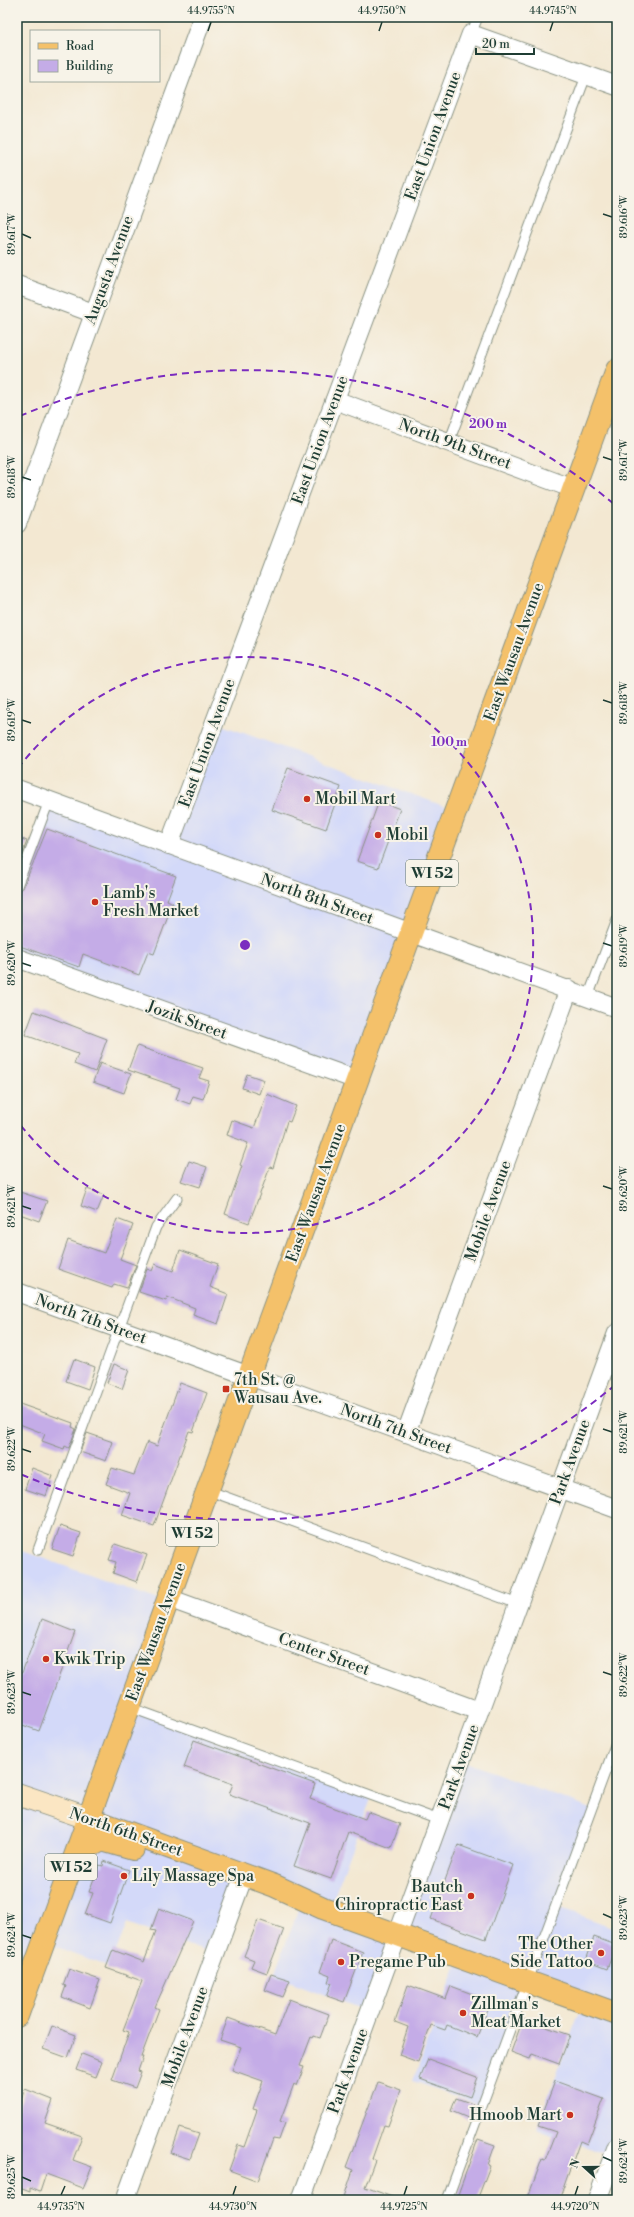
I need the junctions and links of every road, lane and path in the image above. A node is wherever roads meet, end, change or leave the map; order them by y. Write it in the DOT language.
graph roads {
  1 [pos="203,17"];
  2 [pos="478,17"];
  3 [pos="471,34"];
  4 [pos="586,76"];
  5 [pos="617,86"];
  6 [pos="17,285"];
  7 [pos="93,313"];
  8 [pos="617,370"];
  9 [pos="335,400"];
  10 [pos="449,442"];
  11 [pos="574,489"];
  12 [pos="17,524"];
  13 [pos="17,789"];
  14 [pos="49,801"];
  15 [pos="169,845"];
  16 [pos="17,886"];
  17 [pos="617,920"];
  18 [pos="410,933"];
  19 [pos="17,958"];
  20 [pos="569,990"];
  21 [pos="588,997"];
  22 [pos="617,1008"];
  23 [pos="356,1080"];
  24 [pos="177,1198"];
  25 [pos="17,1292"];
  26 [pos="118,1329"];
  27 [pos="617,1333"];
  28 [pos="249,1376"];
  29 [pos="406,1433"];
  30 [pos="560,1488"];
  31 [pos="208,1490"];
  32 [pos="617,1509"];
  33 [pos="38,1550"];
  34 [pos="168,1598"];
  35 [pos="518,1604"];
  36 [pos="128,1707"];
  37 [pos="479,1711"];
  38 [pos="617,1740"];
  39 [pos="17,1794"];
  40 [pos="88,1818"];
  41 [pos="440,1820"];
  42 [pos="244,1875"];
  43 [pos="54,1916"];
  44 [pos="398,1935"];
  45 [pos="527,1982"];
  46 [pos="617,2014"];
  47 [pos="17,2016"];
  48 [pos="617,2146"];
  49 [pos="125,2200"];
  50 [pos="301,2200"];
  51 [pos="447,2200"];
  52 [pos="597,2200"];
  1 -- 7 [label="street, Augusta Avenue"];
  2 -- 3 [label="lane"];
  3 -- 4 [label="street"];
  3 -- 9 [label="street, East Union Avenue"];
  4 -- 5 [label="street"];
  4 -- 10 [label="lane"];
  6 -- 7 [label="street"];
  7 -- 12 [label="street, Augusta Avenue"];
  8 -- 11 [label="main road, East Wausau Avenue / WI 52"];
  9 -- 10 [label="street, North 9th Street"];
  9 -- 15 [label="street, East Union Avenue"];
  10 -- 11 [label="street, North 9th Street"];
  11 -- 18 [label="main road, East Wausau Avenue / WI 52"];
  13 -- 14 [label="street, North 8th Street"];
  14 -- 15 [label="street, North 8th Street"];
  14 -- 16 [label="lane"];
  15 -- 18 [label="street, North 8th Street"];
  17 -- 21 [label="lane"];
  18 -- 20 [label="street, North 8th Street"];
  18 -- 23 [label="main road, East Wausau Avenue / WI 52"];
  19 -- 23 [label="street, Jozik Street"];
  20 -- 21 [label="street, North 8th Street"];
  20 -- 29 [label="street, Mobile Avenue"];
  21 -- 22 [label="street, North 8th Street"];
  23 -- 28 [label="main road, East Wausau Avenue / WI 52"];
  24 -- 26 [label="lane"];
  25 -- 26 [label="street, North 7th Street"];
  26 -- 28 [label="street, North 7th Street"];
  26 -- 33 [label="lane"];
  27 -- 30 [label="street, Park Avenue"];
  28 -- 29 [label="street, North 7th Street"];
  28 -- 31 [label="main road, East Wausau Avenue / WI 52"];
  29 -- 30 [label="street, North 7th Street"];
  30 -- 32 [label="street, North 7th Street"];
  30 -- 35 [label="street, Park Avenue"];
  31 -- 34 [label="main road, East Wausau Avenue / WI 52"];
  31 -- 35 [label="lane"];
  34 -- 36 [label="main road, East Wausau Avenue / WI 52"];
  34 -- 37 [label="street, Center Street"];
  35 -- 37 [label="street, Park Avenue"];
  36 -- 40 [label="main road, East Wausau Avenue / WI 52"];
  36 -- 41 [label="lane"];
  37 -- 41 [label="street, Park Avenue"];
  38 -- 45 [label="lane"];
  39 -- 40 [label="main road, North 6th Street"];
  40 -- 42 [label="main road, North 6th Street"];
  40 -- 43 [label="main road, East Wausau Avenue / WI 52"];
  41 -- 44 [label="street, Park Avenue"];
  42 -- 43 [label="main road"];
  42 -- 44 [label="main road, North 6th Street"];
  42 -- 49 [label="street, Mobile Avenue"];
  43 -- 47 [label="main road, East Wausau Avenue / WI 52"];
  44 -- 45 [label="main road, North 6th Street"];
  44 -- 50 [label="street, Park Avenue"];
  45 -- 46 [label="main road, North 6th Street"];
  45 -- 51 [label="lane"];
  48 -- 52 [label="street"];
}
